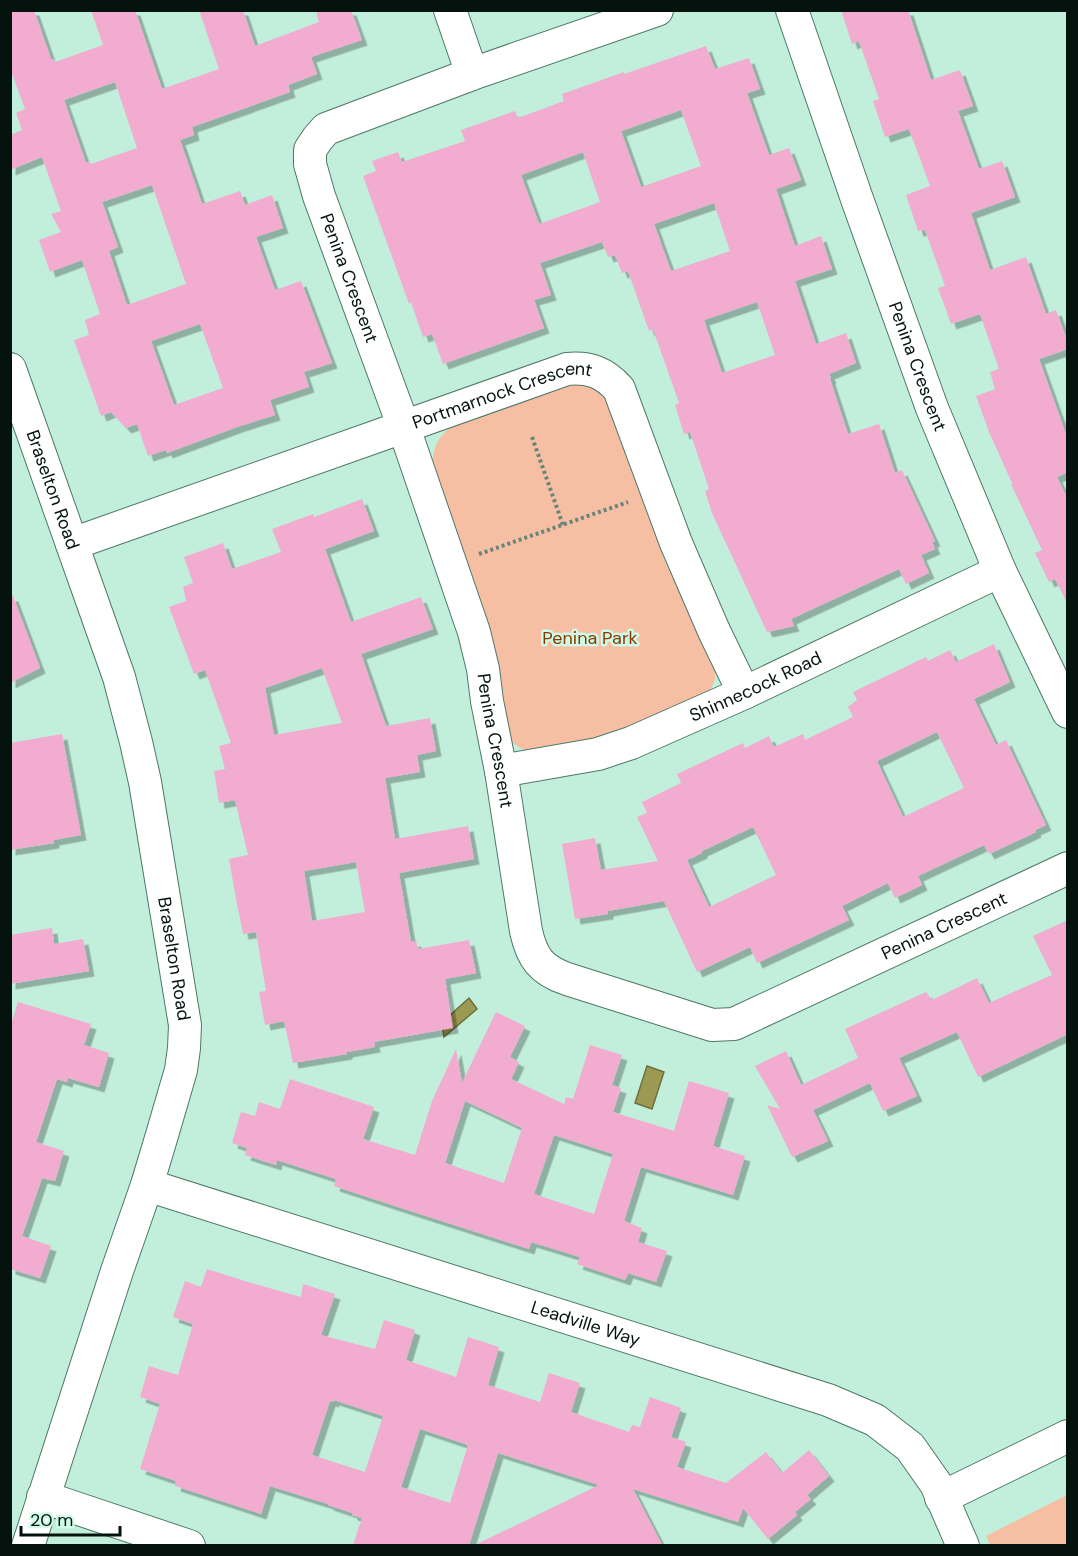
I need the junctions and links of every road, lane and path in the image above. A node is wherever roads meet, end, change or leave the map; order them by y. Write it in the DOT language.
graph roads {
  1 [pos="450,10"];
  2 [pos="657,10"];
  3 [pos="792,10"];
  4 [pos="472,74"];
  5 [pos="10,369"];
  6 [pos="403,425"];
  7 [pos="532,437"];
  8 [pos="657,491"];
  9 [pos="563,525"];
  10 [pos="72,544"];
  11 [pos="451,564"];
  12 [pos="1000,571"];
  13 [pos="744,693"];
  14 [pos="1068,712"];
  15 [pos="501,771"];
  16 [pos="1068,868"];
  17 [pos="147,1185"];
  18 [pos="1068,1436"];
  19 [pos="43,1497"];
  20 [pos="941,1498"];
  21 [pos="28,1545"];
  22 [pos="189,1545"];
  23 [pos="963,1545"];
  1 -- 4 [label="street"];
  2 -- 4 [label="street, Penina Crescent"];
  3 -- 12 [label="street, Penina Crescent"];
  4 -- 6 [label="street, Penina Crescent"];
  5 -- 10 [label="street, Braselton Road"];
  6 -- 8 [label="street, Portmarnock Crescent"];
  6 -- 10 [label="street, Portmarnock Crescent"];
  6 -- 11 [label="street, Penina Crescent"];
  7 -- 9 [label="path"];
  8 -- 9 [label="path"];
  8 -- 13 [label="street, Portmarnock Crescent"];
  9 -- 11 [label="path"];
  10 -- 17 [label="street, Braselton Road"];
  11 -- 15 [label="street, Penina Crescent"];
  12 -- 13 [label="street, Shinnecock Road"];
  12 -- 14 [label="street, Penina Crescent"];
  13 -- 15 [label="street, Shinnecock Road"];
  15 -- 16 [label="street, Penina Crescent"];
  17 -- 19 [label="street, Braselton Road"];
  17 -- 20 [label="street, Leadville Way"];
  18 -- 20 [label="street"];
  19 -- 21 [label="street, Braselton Road"];
  19 -- 22 [label="street"];
  20 -- 23 [label="street, Leadville Way"];
}
